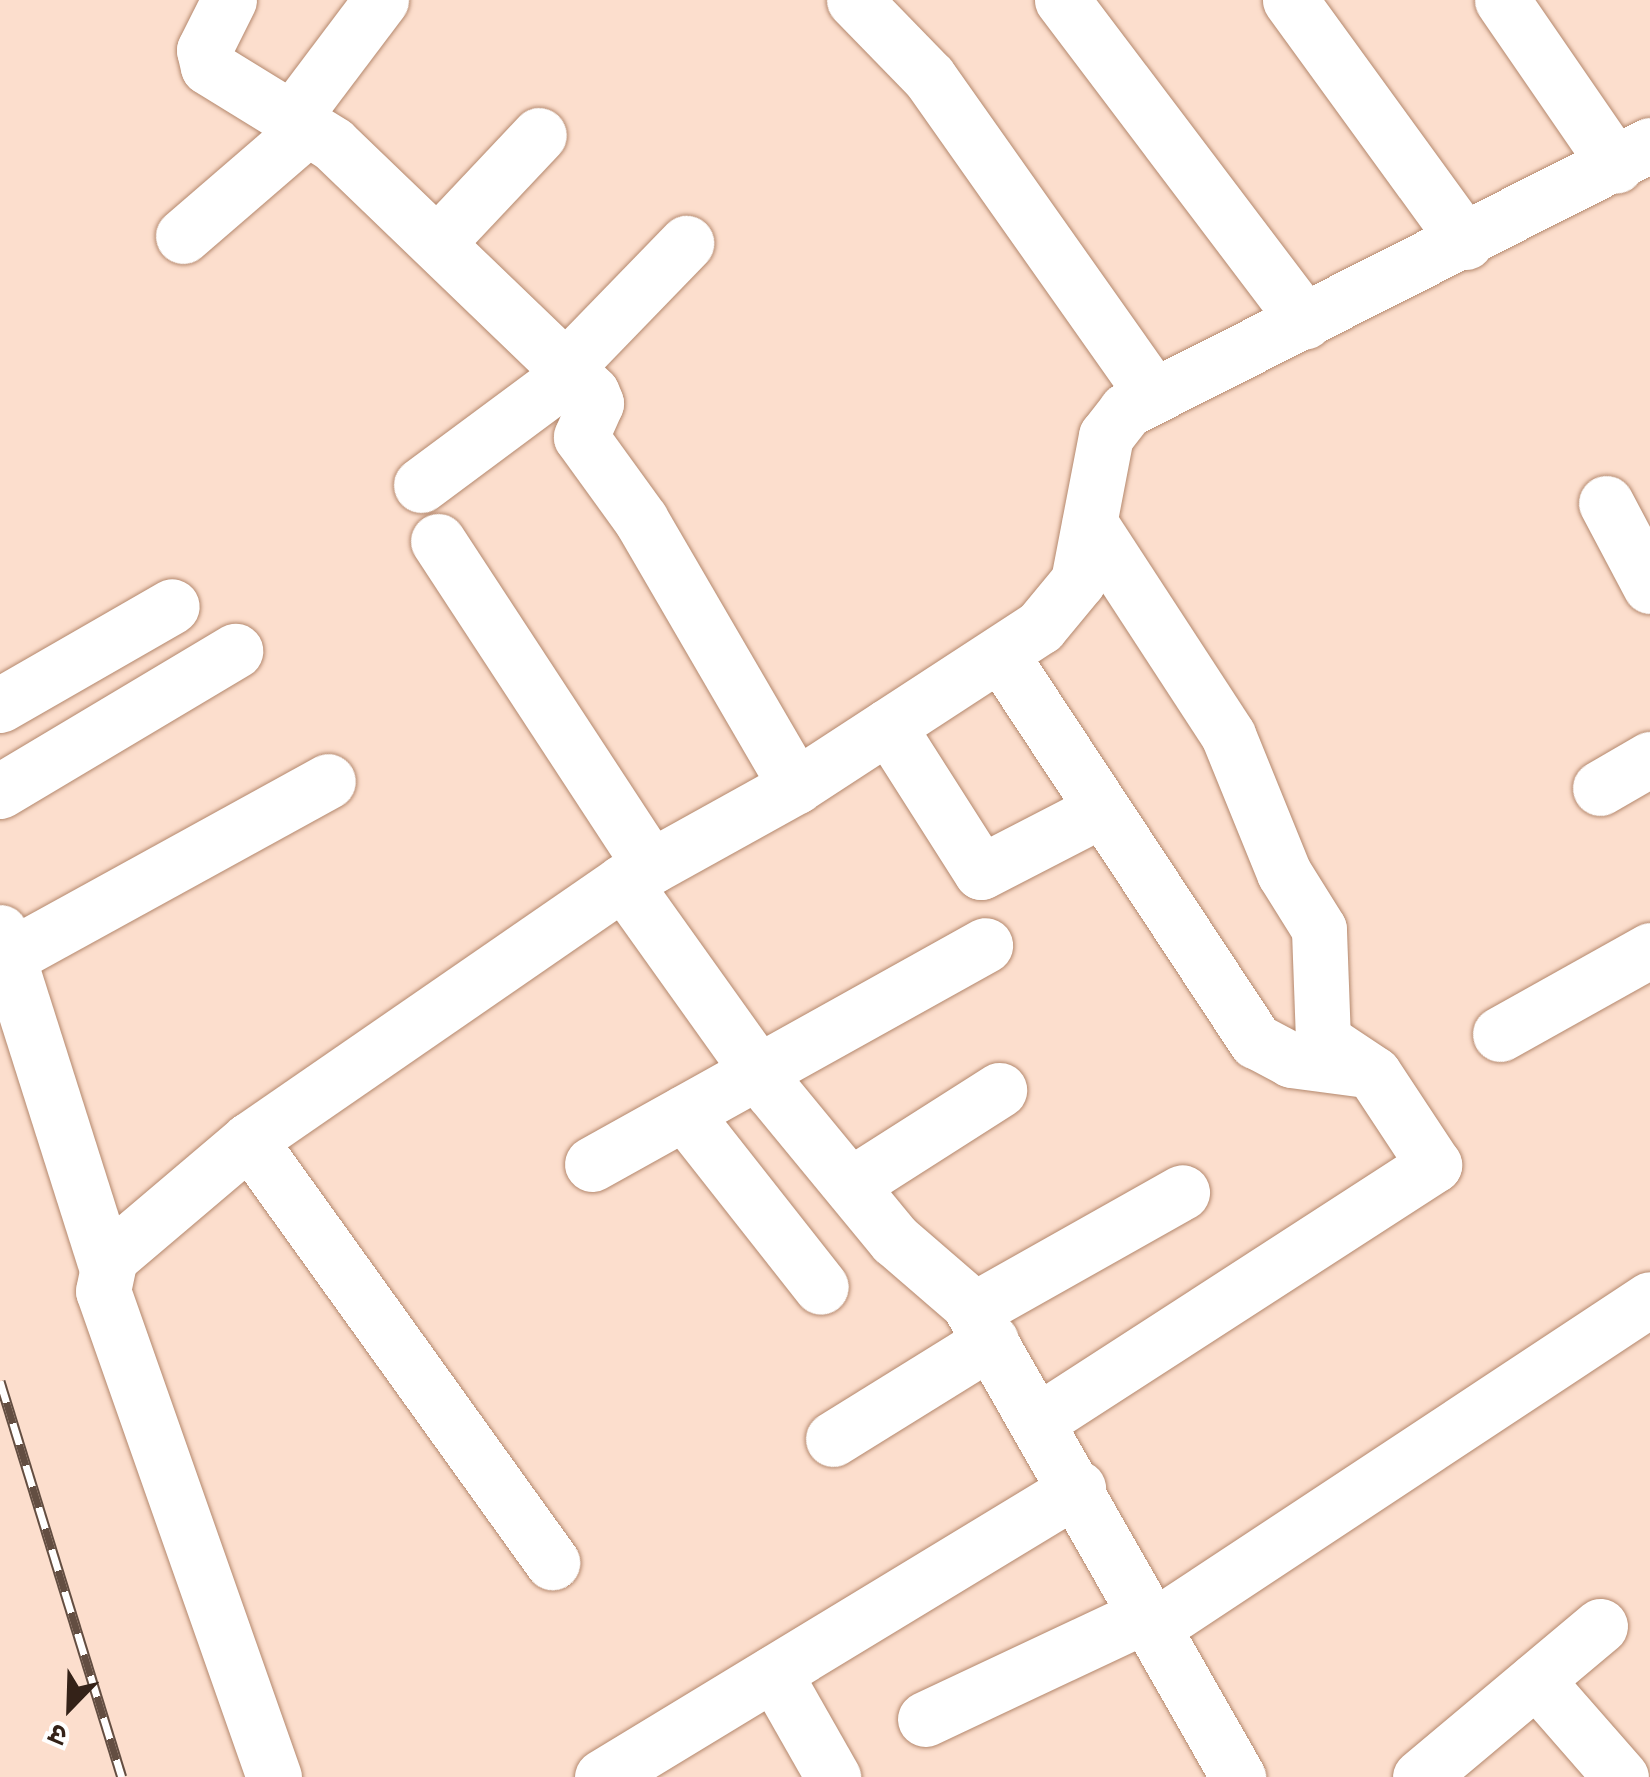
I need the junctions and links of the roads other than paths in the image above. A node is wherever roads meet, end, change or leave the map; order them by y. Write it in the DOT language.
graph roads {
  1 [pos="229,0"];
  2 [pos="381,0"];
  3 [pos="854,0"];
  4 [pos="1062,0"];
  5 [pos="1290,0"];
  6 [pos="1502,0"];
  7 [pos="300,123"];
  8 [pos="540,135"];
  9 [pos="1633,155"];
  10 [pos="182,236"];
  11 [pos="438,242"];
  12 [pos="686,242"];
  13 [pos="1466,242"];
  14 [pos="1306,322"];
  15 [pos="569,370"];
  16 [pos="1154,396"];
  17 [pos="421,486"];
  18 [pos="1606,503"];
  19 [pos="1090,523"];
  20 [pos="438,541"];
  21 [pos="1650,586"];
  22 [pos="172,606"];
  23 [pos="235,651"];
  24 [pos="1001,655"];
  25 [pos="0,706"];
  26 [pos="888,726"];
  27 [pos="1650,759"];
  28 [pos="328,781"];
  29 [pos="796,786"];
  30 [pos="1600,788"];
  31 [pos="0,791"];
  32 [pos="1099,811"];
  33 [pos="637,874"];
  34 [pos="4,945"];
  35 [pos="985,945"];
  36 [pos="1650,950"];
  37 [pos="1500,1034"];
  38 [pos="1368,1071"];
  39 [pos="758,1072"];
  40 [pos="999,1090"];
  41 [pos="684,1113"];
  42 [pos="250,1140"];
  43 [pos="592,1164"];
  44 [pos="850,1185"];
  45 [pos="1182,1192"];
  46 [pos="106,1267"];
  47 [pos="821,1287"];
  48 [pos="1650,1299"];
  49 [pos="982,1325"];
  50 [pos="1038,1421"];
  51 [pos="833,1439"];
  52 [pos="1078,1488"];
  53 [pos="552,1562"];
  54 [pos="1152,1620"];
  55 [pos="1600,1626"];
  56 [pos="774,1672"];
  57 [pos="1536,1680"];
  58 [pos="925,1719"];
  59 [pos="1442,1770"];
  60 [pos="274,1777"];
  61 [pos="602,1777"];
  62 [pos="832,1777"];
  63 [pos="1238,1777"];
  64 [pos="1621,1777"];
  1 -- 7 [label="street"];
  2 -- 7 [label="street"];
  3 -- 16 [label="street"];
  4 -- 14 [label="street"];
  5 -- 13 [label="street"];
  6 -- 9 [label="street"];
  7 -- 10 [label="street"];
  7 -- 11 [label="street"];
  8 -- 11 [label="street"];
  9 -- 13 [label="street"];
  11 -- 15 [label="street"];
  12 -- 15 [label="street"];
  13 -- 14 [label="street"];
  14 -- 16 [label="street"];
  15 -- 17 [label="street"];
  15 -- 29 [label="street"];
  16 -- 19 [label="street"];
  18 -- 21 [label="street"];
  19 -- 24 [label="street"];
  19 -- 38 [label="street"];
  20 -- 33 [label="street"];
  22 -- 25 [label="street"];
  23 -- 31 [label="street"];
  24 -- 26 [label="street"];
  24 -- 32 [label="street"];
  26 -- 29 [label="street"];
  26 -- 32 [label="street"];
  27 -- 30 [label="street"];
  28 -- 34 [label="street"];
  29 -- 33 [label="street"];
  32 -- 38 [label="street"];
  33 -- 39 [label="street"];
  33 -- 42 [label="street"];
  34 -- 46 [label="street"];
  35 -- 39 [label="street"];
  36 -- 37 [label="street"];
  38 -- 50 [label="street"];
  39 -- 41 [label="street"];
  39 -- 44 [label="street"];
  40 -- 44 [label="street"];
  41 -- 43 [label="street"];
  41 -- 47 [label="street"];
  42 -- 46 [label="street"];
  42 -- 53 [label="street"];
  44 -- 49 [label="street"];
  45 -- 49 [label="street"];
  46 -- 60 [label="street"];
  48 -- 54 [label="street"];
  49 -- 50 [label="street"];
  49 -- 51 [label="street"];
  50 -- 52 [label="street"];
  52 -- 54 [label="street"];
  52 -- 56 [label="street"];
  54 -- 58 [label="street"];
  54 -- 63 [label="street"];
  55 -- 57 [label="street"];
  56 -- 61 [label="street"];
  56 -- 62 [label="street"];
  57 -- 59 [label="street"];
  57 -- 64 [label="street"];
}
